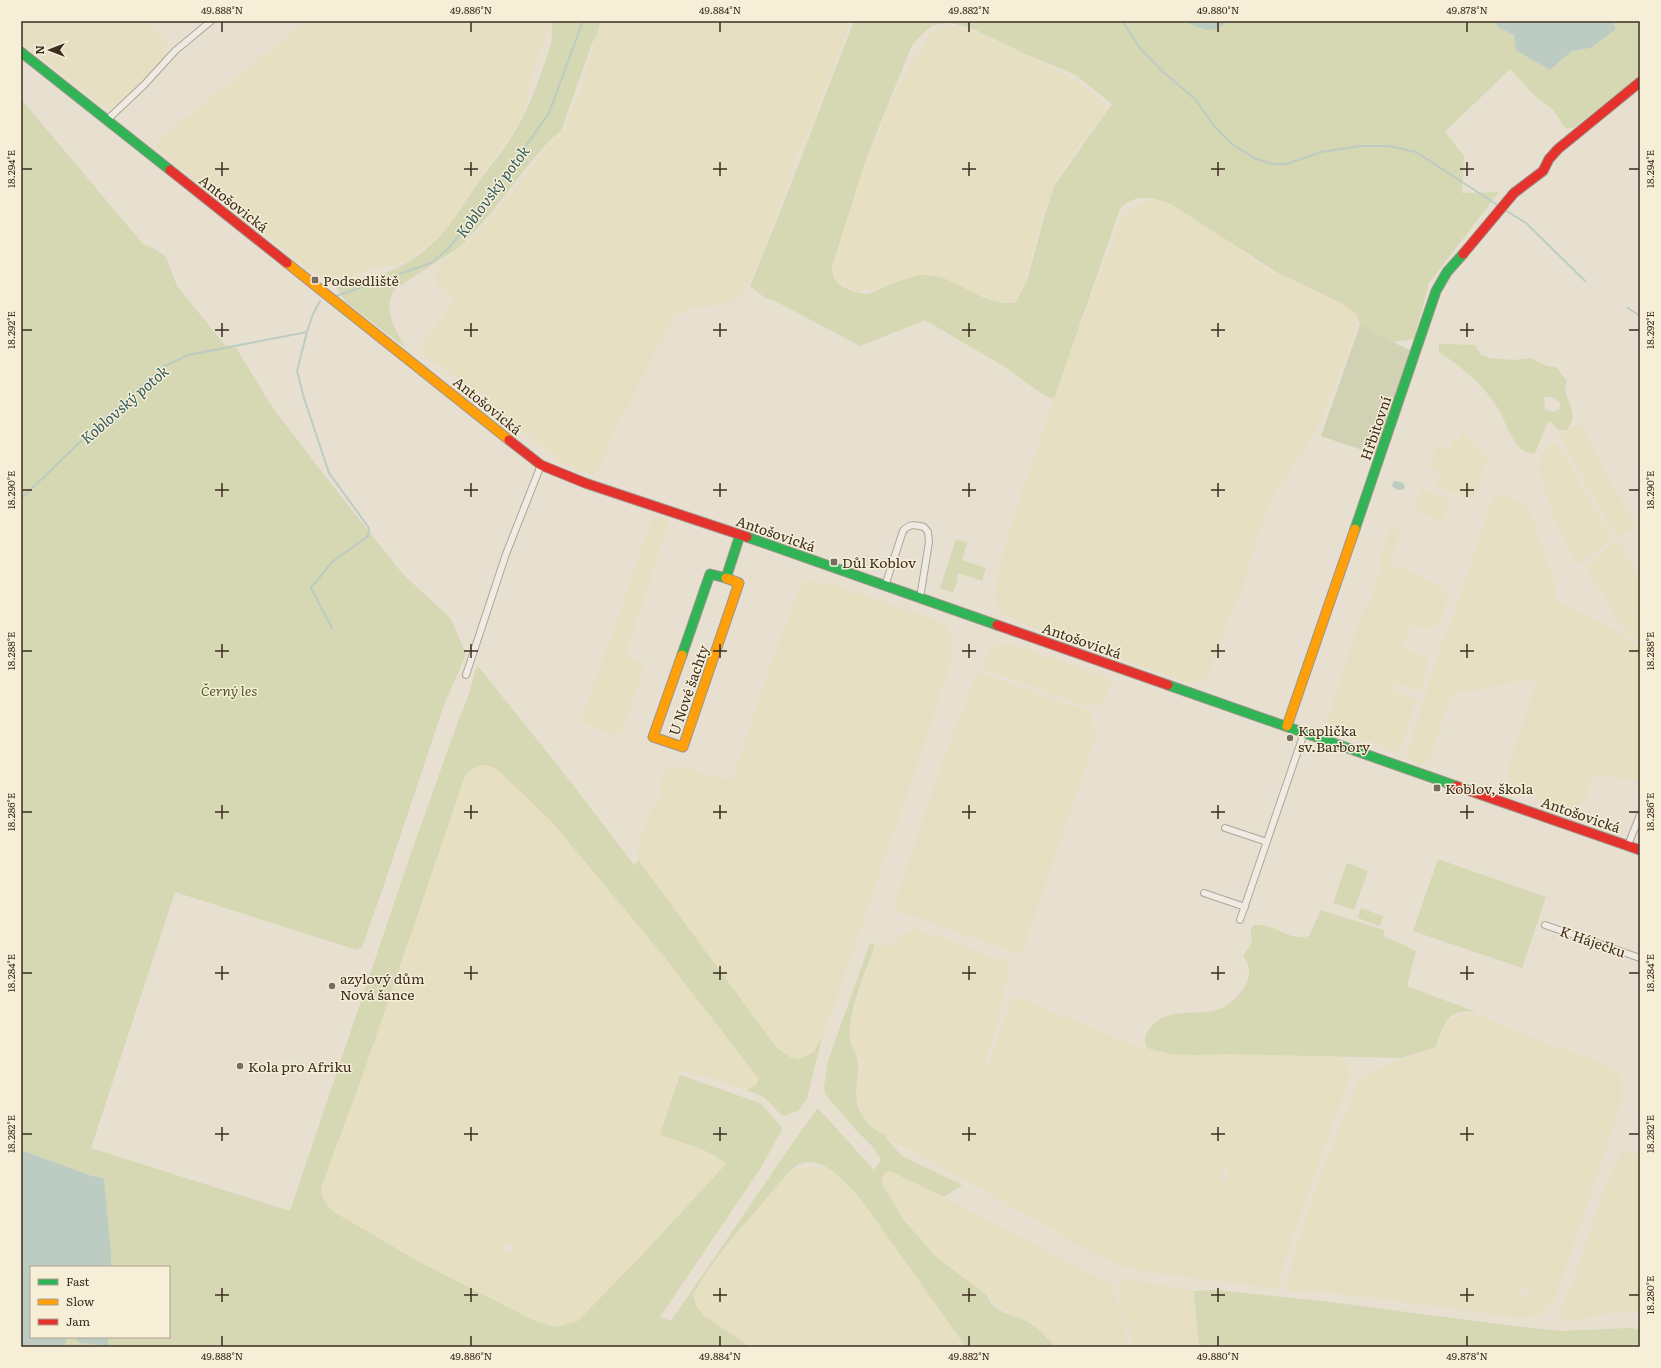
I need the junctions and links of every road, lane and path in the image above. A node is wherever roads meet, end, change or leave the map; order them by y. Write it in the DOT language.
graph roads {
  1 [pos="211,21"];
  2 [pos="21,52"];
  3 [pos="1640,82"];
  4 [pos="107,120"];
  5 [pos="540,465"];
  6 [pos="740,536"];
  7 [pos="726,578"];
  8 [pos="885,586"];
  9 [pos="920,598"];
  10 [pos="466,675"];
  11 [pos="1287,726"];
  12 [pos="1304,733"];
  13 [pos="1640,815"];
  14 [pos="1225,828"];
  15 [pos="1267,842"];
  16 [pos="1628,845"];
  17 [pos="1640,850"];
  18 [pos="1204,893"];
  19 [pos="1245,907"];
  20 [pos="1240,920"];
  21 [pos="1545,925"];
  22 [pos="1640,958"];
  1 -- 4 [label="street"];
  2 -- 4 [label="street, Antošovická"];
  3 -- 11 [label="street, Hřbitovní"];
  4 -- 5 [label="street, Antošovická"];
  5 -- 6 [label="street, Antošovická"];
  5 -- 10 [label="street"];
  6 -- 7 [label="street"];
  6 -- 8 [label="street, Antošovická"];
  7 -- 7 [label="street, U Nové šachty"];
  8 -- 9 [label="street, Antošovická"];
  8 -- 9 [label="street"];
  9 -- 11 [label="street, Antošovická"];
  11 -- 12 [label="street, Antošovická"];
  12 -- 15 [label="street"];
  12 -- 16 [label="street, Antošovická"];
  13 -- 16 [label="street"];
  14 -- 15 [label="street"];
  15 -- 19 [label="street"];
  16 -- 17 [label="street, Antošovická"];
  18 -- 19 [label="street"];
  19 -- 20 [label="street"];
  21 -- 22 [label="street, K Háječku"];
}
